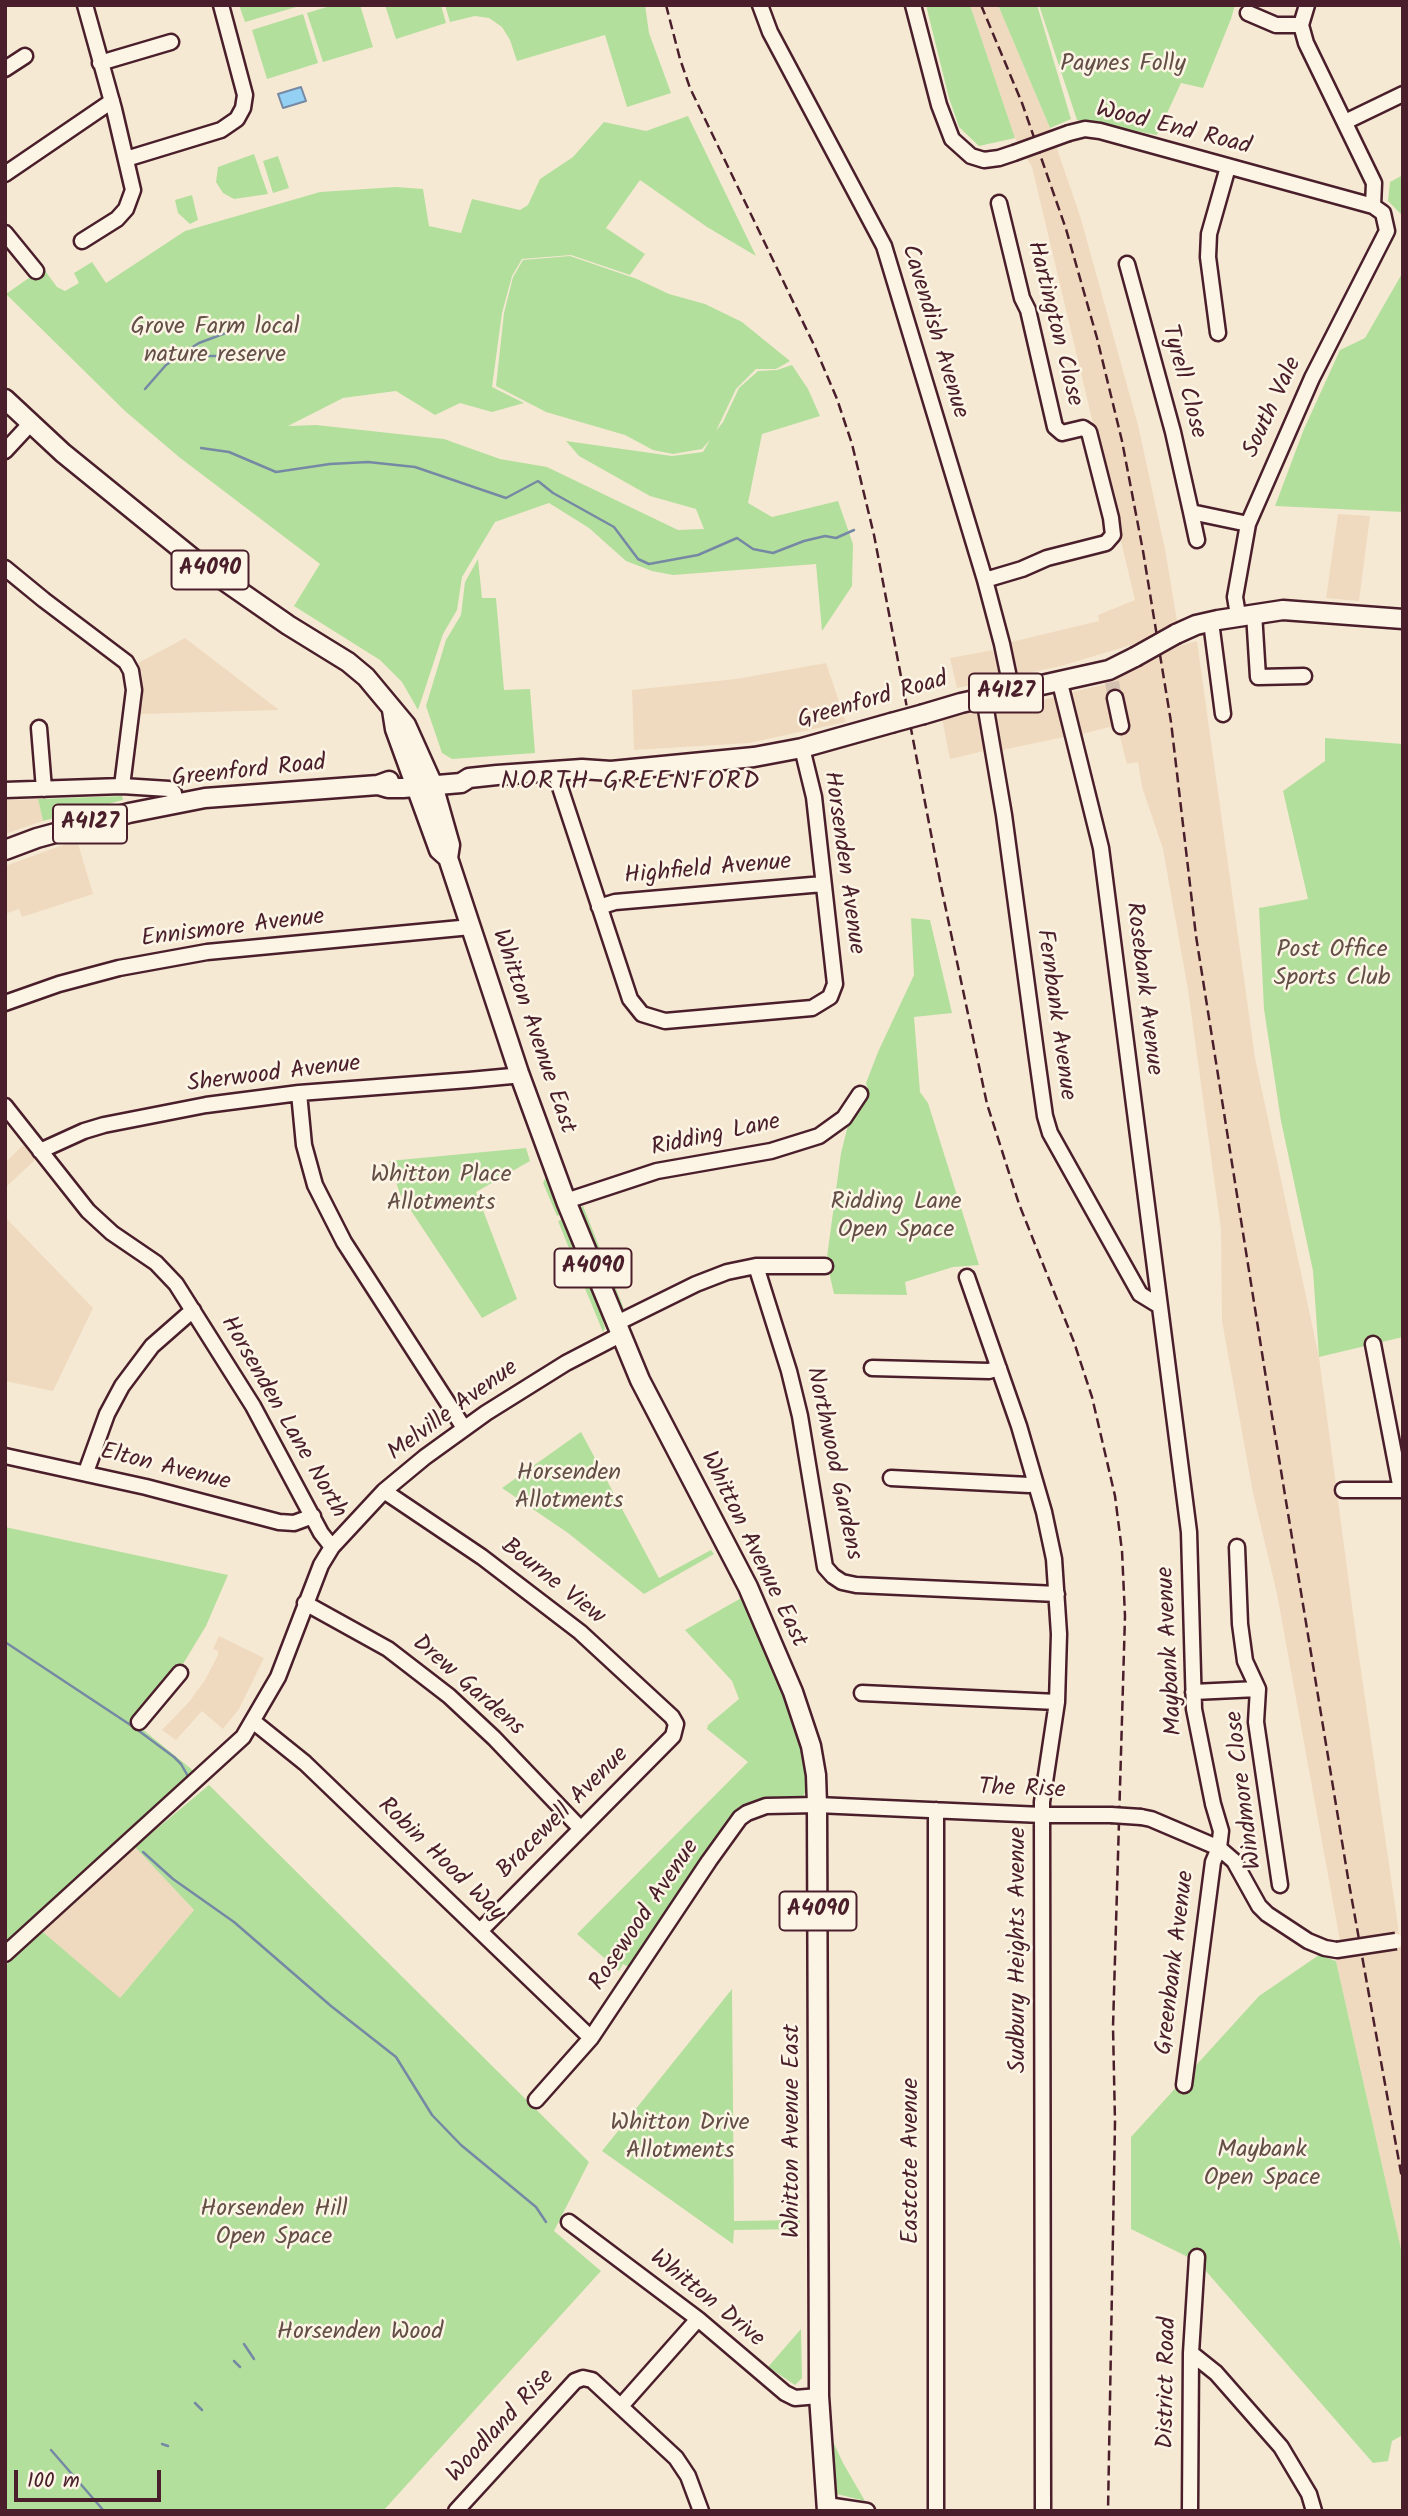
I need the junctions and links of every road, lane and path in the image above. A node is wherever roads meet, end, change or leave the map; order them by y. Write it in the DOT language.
graph roads {
  1 [pos="86,5"];
  2 [pos="221,5"];
  3 [pos="760,5"];
  4 [pos="913,5"];
  5 [pos="1307,5"];
  6 [pos="1248,13"];
  7 [pos="1301,25"];
  8 [pos="171,42"];
  9 [pos="25,56"];
  10 [pos="100,63"];
  11 [pos="5,69"];
  12 [pos="1403,94"];
  13 [pos="111,101"];
  14 [pos="1345,122"];
  15 [pos="126,159"];
  16 [pos="1228,167"];
  17 [pos="5,174"];
  18 [pos="999,203"];
  19 [pos="1373,206"];
  20 [pos="5,233"];
  21 [pos="82,241"];
  22 [pos="1126,264"];
  23 [pos="36,271"];
  24 [pos="1218,333"];
  25 [pos="5,399"];
  26 [pos="31,423"];
  27 [pos="5,451"];
  28 [pos="1191,512"];
  29 [pos="1248,524"];
  30 [pos="1197,540"];
  31 [pos="5,568"];
  32 [pos="985,580"];
  33 [pos="1246,614"];
  34 [pos="1403,619"];
  35 [pos="1210,622"];
  36 [pos="1304,676"];
  37 [pos="1059,683"];
  38 [pos="1012,692"];
  39 [pos="984,698"];
  40 [pos="1115,698"];
  41 [pos="1223,714"];
  42 [pos="1121,726"];
  43 [pos="39,728"];
  44 [pos="802,748"];
  45 [pos="555,772"];
  46 [pos="423,782"];
  47 [pos="122,786"];
  48 [pos="44,789"];
  49 [pos="5,790"];
  50 [pos="172,797"];
  51 [pos="5,850"];
  52 [pos="823,884"];
  53 [pos="599,907"];
  54 [pos="471,928"];
  55 [pos="5,1003"];
  56 [pos="519,1073"];
  57 [pos="299,1093"];
  58 [pos="860,1094"];
  59 [pos="5,1106"];
  60 [pos="40,1151"];
  61 [pos="566,1202"];
  62 [pos="756,1266"];
  63 [pos="825,1266"];
  64 [pos="967,1277"];
  65 [pos="1158,1306"];
  66 [pos="193,1310"];
  67 [pos="617,1329"];
  68 [pos="1373,1344"];
  69 [pos="872,1368"];
  70 [pos="999,1368"];
  71 [pos="464,1428"];
  72 [pos="5,1456"];
  73 [pos="86,1472"];
  74 [pos="891,1478"];
  75 [pos="1035,1482"];
  76 [pos="1343,1490"];
  77 [pos="1402,1490"];
  78 [pos="384,1491"];
  79 [pos="313,1516"];
  80 [pos="332,1547"];
  81 [pos="1237,1547"];
  82 [pos="1057,1594"];
  83 [pos="305,1603"];
  84 [pos="180,1674"];
  85 [pos="1258,1689"];
  86 [pos="1193,1692"];
  87 [pos="862,1693"];
  88 [pos="1057,1702"];
  89 [pos="139,1722"];
  90 [pos="254,1722"];
  91 [pos="676,1727"];
  92 [pos="817,1805"];
  93 [pos="936,1810"];
  94 [pos="1042,1815"];
  95 [pos="581,1829"];
  96 [pos="1219,1848"];
  97 [pos="1280,1885"];
  98 [pos="480,1931"];
  99 [pos="1399,1941"];
  100 [pos="5,1954"];
  101 [pos="591,2038"];
  102 [pos="1184,2085"];
  103 [pos="537,2100"];
  104 [pos="569,2222"];
  105 [pos="1197,2257"];
  106 [pos="698,2319"];
  107 [pos="1191,2353"];
  108 [pos="819,2396"];
  109 [pos="621,2406"];
  110 [pos="827,2508"];
  111 [pos="456,2511"];
  112 [pos="701,2511"];
  113 [pos="867,2511"];
  114 [pos="936,2511"];
  115 [pos="1044,2511"];
  116 [pos="1190,2511"];
  117 [pos="1314,2511"];
  1 -- 10 [label="street"];
  2 -- 15 [label="street"];
  3 -- 32 [label="street, Cavendish Avenue"];
  4 -- 16 [label="street, Wood End Road, bridge"];
  5 -- 7 [label="street"];
  6 -- 7 [label="street"];
  7 -- 14 [label="street"];
  8 -- 10 [label="street"];
  9 -- 11 [label="street"];
  10 -- 13 [label="street"];
  12 -- 14 [label="street"];
  13 -- 15 [label="street"];
  13 -- 17 [label="street"];
  14 -- 19 [label="street"];
  15 -- 21 [label="street"];
  16 -- 19 [label="street, Wood End Road"];
  16 -- 24 [label="street"];
  18 -- 32 [label="street, Hartington Close"];
  19 -- 29 [label="street, South Vale"];
  20 -- 23 [label="street"];
  22 -- 28 [label="street, Tyrell Close"];
  25 -- 26 [label="main road, A4090"];
  26 -- 27 [label="street"];
  26 -- 46 [label="main road, A4090"];
  28 -- 29 [label="street"];
  28 -- 30 [label="street, Tyrell Close"];
  29 -- 33 [label="street, South Vale"];
  31 -- 47 [label="street"];
  32 -- 38 [label="street, Cavendish Avenue"];
  33 -- 34 [label="main road, Greenford Road / A4127"];
  33 -- 35 [label="main road, Greenford Road / A4127"];
  33 -- 36 [label="street, South Vale"];
  35 -- 37 [label="main road, Greenford Road / A4127, bridge"];
  35 -- 41 [label="street"];
  37 -- 38 [label="main road, Greenford Road / A4127"];
  37 -- 65 [label="street, Rosebank Avenue"];
  38 -- 39 [label="main road, Greenford Road / A4127"];
  39 -- 44 [label="main road, Greenford Road / A4127, bridge"];
  39 -- 65 [label="street, Fernbank Avenue"];
  40 -- 42 [label="street"];
  43 -- 48 [label="street"];
  44 -- 45 [label="main road, Greenford Road / A4127"];
  44 -- 52 [label="street, Horsenden Avenue"];
  45 -- 46 [label="main road, Greenford Road / A4127"];
  45 -- 53 [label="street"];
  46 -- 50 [label="main road, Greenford Road / A4127"];
  46 -- 54 [label="main road, Whitton Avenue East / A4090"];
  47 -- 48 [label="street"];
  47 -- 50 [label="street"];
  48 -- 49 [label="street"];
  50 -- 51 [label="main road, Greenford Road / A4127"];
  52 -- 53 [label="street, Highfield Avenue"];
  52 -- 53 [label="street, Horsenden Avenue"];
  54 -- 55 [label="street, Ennismore Avenue"];
  54 -- 56 [label="main road, Whitton Avenue East / A4090"];
  56 -- 57 [label="street, Sherwood Avenue"];
  56 -- 61 [label="main road, Whitton Avenue East / A4090"];
  57 -- 60 [label="street, Sherwood Avenue"];
  57 -- 71 [label="street"];
  58 -- 61 [label="street, Ridding Lane"];
  59 -- 60 [label="street, Horsenden Lane North"];
  60 -- 66 [label="street, Horsenden Lane North"];
  61 -- 67 [label="main road, Whitton Avenue East / A4090"];
  62 -- 63 [label="street, Melville Avenue"];
  62 -- 67 [label="street, Melville Avenue"];
  62 -- 82 [label="street, Northwood Gardens"];
  64 -- 70 [label="street, Sudbury Heights Avenue"];
  65 -- 86 [label="street, Maybank Avenue"];
  66 -- 73 [label="street"];
  66 -- 79 [label="street, Horsenden Lane North"];
  67 -- 71 [label="street, Melville Avenue"];
  67 -- 92 [label="main road, Whitton Avenue East / A4090"];
  68 -- 77 [label="street"];
  69 -- 70 [label="street"];
  70 -- 75 [label="street, Sudbury Heights Avenue"];
  71 -- 78 [label="street, Melville Avenue"];
  72 -- 73 [label="street, Elton Avenue"];
  73 -- 79 [label="street, Elton Avenue"];
  74 -- 75 [label="street"];
  75 -- 82 [label="street, Sudbury Heights Avenue"];
  76 -- 77 [label="street"];
  78 -- 80 [label="street, Melville Avenue"];
  78 -- 91 [label="street, Bourne View"];
  79 -- 80 [label="street, Horsenden Lane North"];
  80 -- 83 [label="street, Horsenden Lane North"];
  81 -- 85 [label="street, Windmore Close"];
  82 -- 88 [label="street, Sudbury Heights Avenue"];
  83 -- 90 [label="street, Horsenden Lane North"];
  83 -- 95 [label="street, Drew Gardens"];
  84 -- 89 [label="street"];
  85 -- 86 [label="street, Windmore Close"];
  85 -- 97 [label="street, Windmore Close"];
  86 -- 96 [label="street, Maybank Avenue"];
  87 -- 88 [label="street"];
  88 -- 94 [label="street, Sudbury Heights Avenue"];
  90 -- 98 [label="street, Robin Hood Way"];
  90 -- 100 [label="street, Horsenden Lane North"];
  91 -- 95 [label="street, Bracewell Avenue"];
  92 -- 93 [label="street, The Rise"];
  92 -- 101 [label="street, Rosewood Avenue"];
  92 -- 108 [label="main road, Whitton Avenue East / A4090"];
  93 -- 94 [label="street, The Rise"];
  93 -- 114 [label="street, Eastcote Avenue"];
  94 -- 96 [label="street, The Rise, bridge"];
  94 -- 115 [label="street, Sudbury Heights Avenue"];
  95 -- 98 [label="street, Bracewell Avenue"];
  96 -- 99 [label="street, bridge"];
  96 -- 102 [label="street, Greenbank Avenue"];
  98 -- 101 [label="street, Robin Hood Way"];
  101 -- 103 [label="street, Rosewood Avenue"];
  104 -- 106 [label="street, Whitton Drive"];
  105 -- 107 [label="street, District Road"];
  106 -- 108 [label="street, Whitton Drive"];
  106 -- 109 [label="street"];
  107 -- 116 [label="street, District Road"];
  107 -- 117 [label="street"];
  108 -- 110 [label="main road, Whitton Avenue East / A4090"];
  109 -- 111 [label="street, Woodland Rise"];
  109 -- 112 [label="street"];
  110 -- 113 [label="street"];
}
